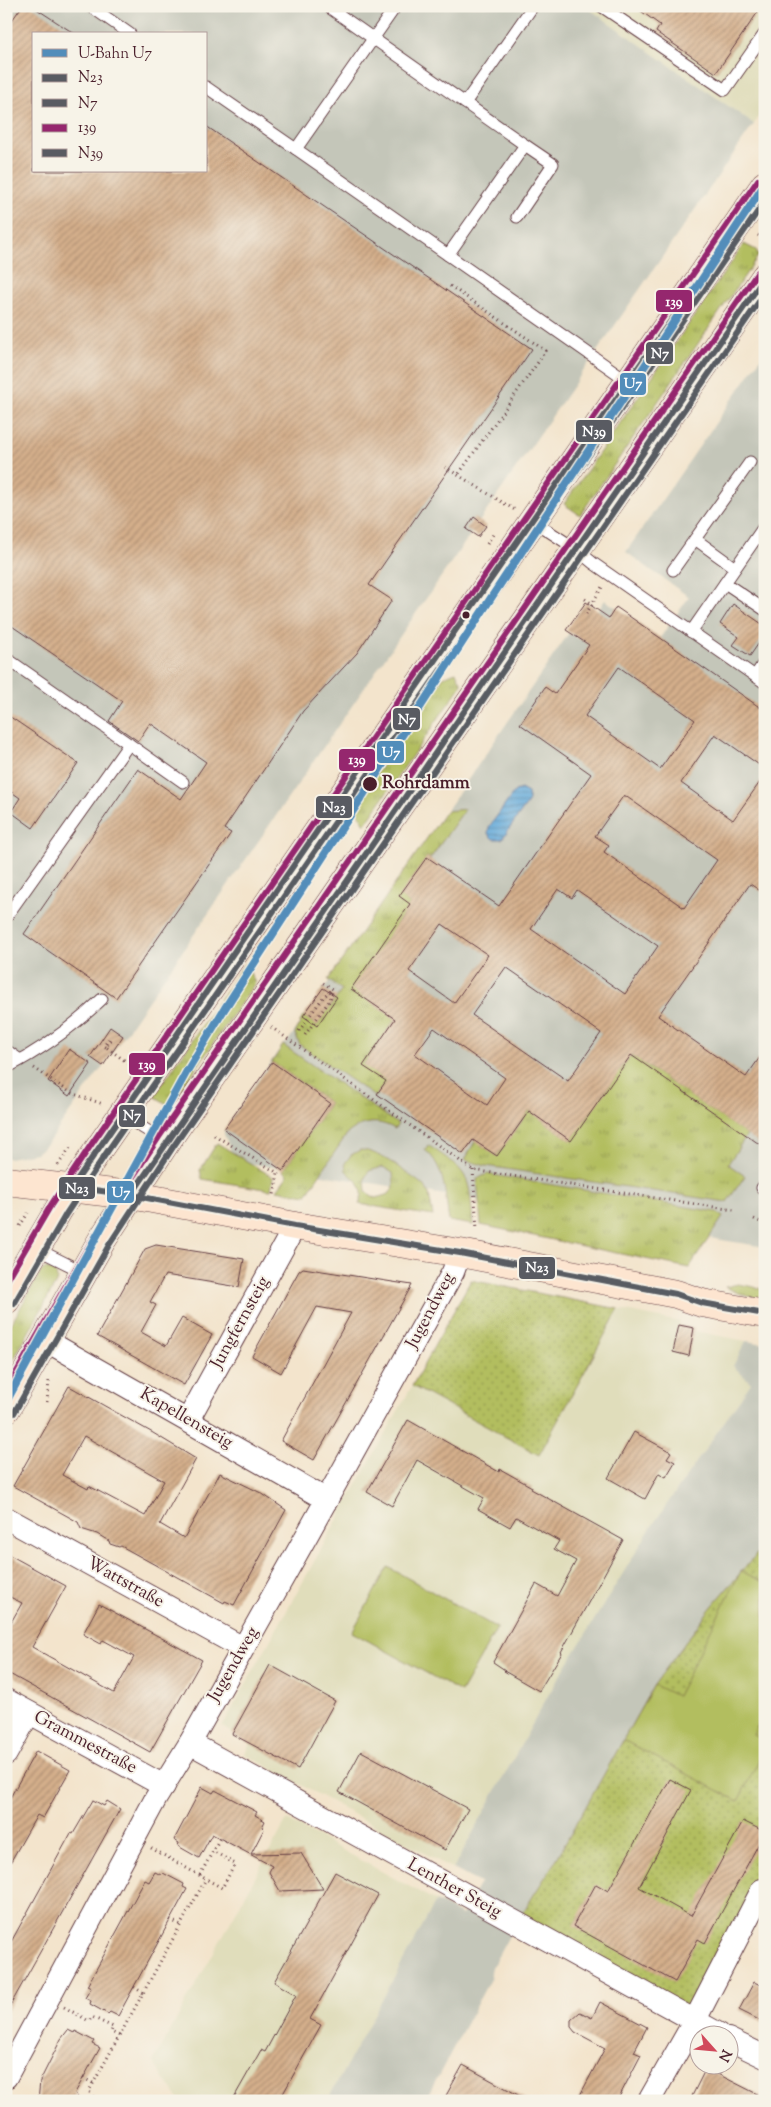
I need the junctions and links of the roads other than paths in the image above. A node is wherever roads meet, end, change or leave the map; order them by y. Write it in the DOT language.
graph roads {
  1 [pos="90,6"];
  2 [pos="327,6"];
  3 [pos="396,6"];
  4 [pos="533,6"];
  5 [pos="602,6"];
  6 [pos="127,32"];
  7 [pos="765,33"];
  8 [pos="373,38"];
  9 [pos="208,88"];
  10 [pos="465,103"];
  11 [pos="525,144"];
  12 [pos="296,149"];
  13 [pos="762,193"];
  14 [pos="517,217"];
  15 [pos="448,255"];
  16 [pos="765,277"];
  17 [pos="628,381"];
  18 [pos="750,462"];
  19 [pos="522,514"];
  20 [pos="765,525"];
  21 [pos="696,539"];
  22 [pos="576,549"];
  23 [pos="735,568"];
  24 [pos="674,570"];
  25 [pos="726,583"];
  26 [pos="765,610"];
  27 [pos="691,632"];
  28 [pos="6,658"];
  29 [pos="765,661"];
  30 [pos="755,676"];
  31 [pos="765,683"];
  32 [pos="129,744"];
  33 [pos="183,782"];
  34 [pos="6,917"];
  35 [pos="102,999"];
  36 [pos="6,1050"];
  37 [pos="20,1060"];
  38 [pos="6,1068"];
  39 [pos="122,1115"];
  40 [pos="166,1142"];
  41 [pos="6,1181"];
  42 [pos="72,1188"];
  43 [pos="131,1195"];
  44 [pos="295,1226"];
  45 [pos="35,1248"];
  46 [pos="460,1252"];
  47 [pos="83,1272"];
  48 [pos="6,1300"];
  49 [pos="765,1314"];
  50 [pos="45,1340"];
  51 [pos="6,1409"];
  52 [pos="188,1420"];
  53 [pos="327,1500"];
  54 [pos="6,1518"];
  55 [pos="244,1648"];
  56 [pos="6,1700"];
  57 [pos="29,1713"];
  58 [pos="190,1743"];
  59 [pos="6,1754"];
  60 [pos="164,1786"];
  61 [pos="764,1888"];
  62 [pos="694,2022"];
  63 [pos="698,2024"];
  64 [pos="738,2045"];
  65 [pos="765,2057"];
  66 [pos="6,2077"];
  67 [pos="651,2100"];
  1 -- 6 [label="lane"];
  2 -- 8 [label="lane"];
  3 -- 8 [label="lane"];
  4 -- 10 [label="lane"];
  5 -- 7 [label="lane"];
  8 -- 10 [label="lane"];
  8 -- 12 [label="lane"];
  9 -- 12 [label="lane"];
  10 -- 11 [label="lane"];
  11 -- 14 [label="lane"];
  11 -- 15 [label="lane"];
  12 -- 15 [label="lane"];
  13 -- 17 [label="main road"];
  15 -- 17 [label="lane"];
  16 -- 22 [label="main road"];
  17 -- 19 [label="main road"];
  18 -- 21 [label="lane"];
  19 -- 22 [label="lane"];
  19 -- 39 [label="main road"];
  20 -- 23 [label="lane"];
  21 -- 23 [label="lane"];
  21 -- 24 [label="lane"];
  22 -- 27 [label="lane"];
  22 -- 40 [label="main road"];
  23 -- 25 [label="lane"];
  25 -- 26 [label="lane"];
  25 -- 27 [label="lane"];
  27 -- 30 [label="lane"];
  28 -- 32 [label="lane"];
  29 -- 30 [label="lane"];
  30 -- 31 [label="lane"];
  32 -- 33 [label="lane"];
  32 -- 34 [label="lane"];
  35 -- 37 [label="lane"];
  36 -- 37 [label="lane"];
  37 -- 38 [label="lane"];
  39 -- 40 [label="lane"];
  39 -- 42 [label="main road"];
  40 -- 43 [label="main road"];
  41 -- 42 [label="main road"];
  42 -- 43 [label="main road"];
  42 -- 45 [label="main road"];
  43 -- 44 [label="main road"];
  43 -- 47 [label="main road"];
  44 -- 46 [label="main road"];
  44 -- 52 [label="street, Jungfernsteig"];
  45 -- 47 [label="lane"];
  45 -- 48 [label="main road"];
  46 -- 49 [label="main road"];
  46 -- 53 [label="street, Jugendweg"];
  47 -- 50 [label="main road"];
  50 -- 51 [label="main road"];
  50 -- 52 [label="street, Kapellensteig"];
  52 -- 53 [label="street, Kapellensteig"];
  53 -- 55 [label="street, Jugendweg"];
  54 -- 55 [label="street, Wattstraße"];
  55 -- 58 [label="street, Jugendweg"];
  56 -- 57 [label="street, Grammestraße"];
  57 -- 59 [label="street"];
  57 -- 60 [label="street, Grammestraße"];
  58 -- 60 [label="street, Jugendweg"];
  58 -- 62 [label="street, Lenther Steig"];
  60 -- 66 [label="street, Jugendweg"];
  61 -- 62 [label="street"];
  62 -- 63 [label="street, Lenther Steig"];
  62 -- 67 [label="street"];
  64 -- 65 [label="street"];
}
